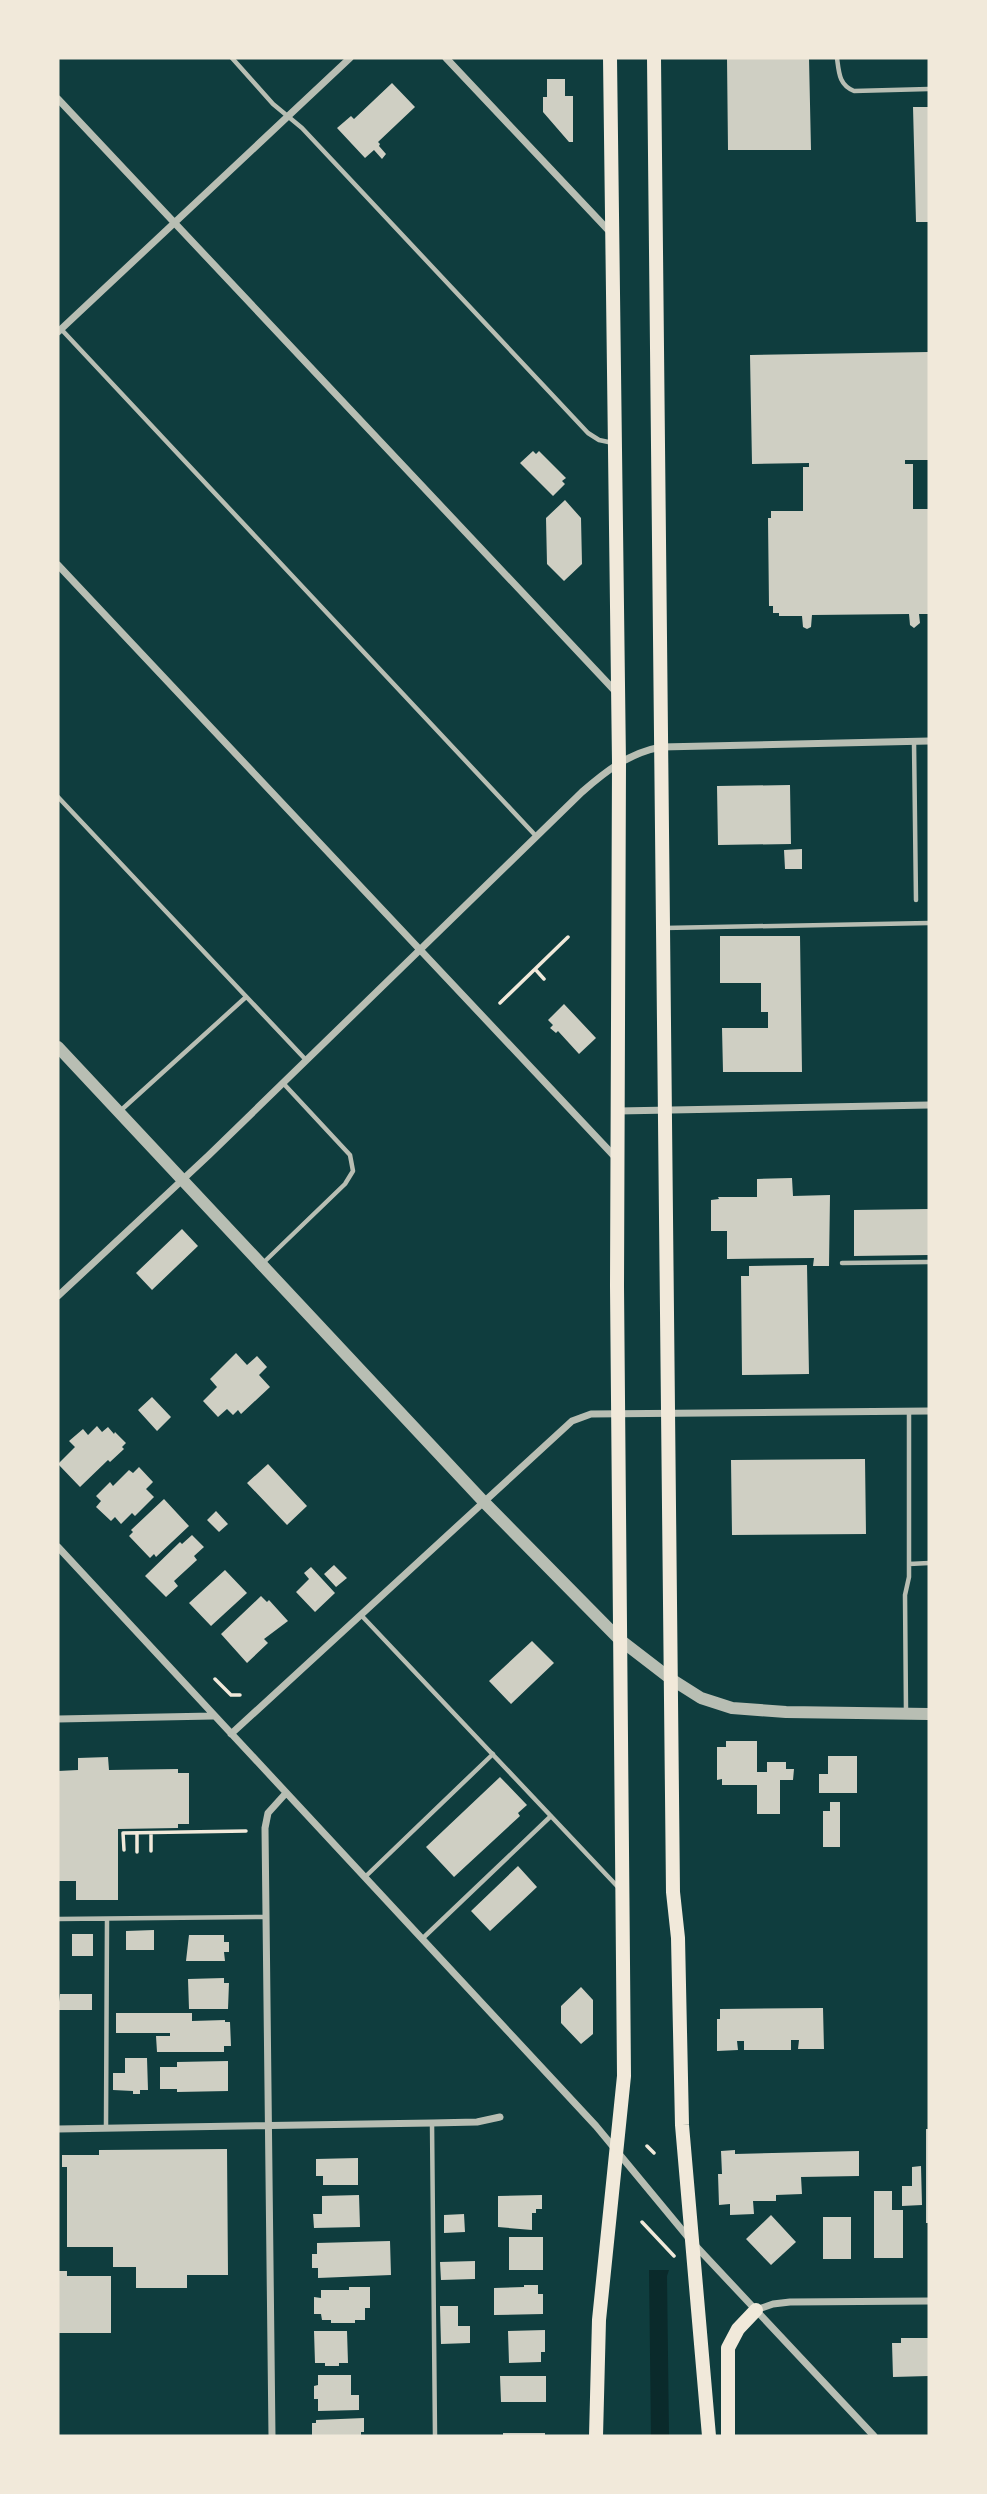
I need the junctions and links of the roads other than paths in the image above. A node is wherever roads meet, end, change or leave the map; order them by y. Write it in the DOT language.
graph roads {
  1 [pos="232,58"];
  2 [pos="350,58"];
  3 [pos="446,58"];
  4 [pos="610,58"];
  5 [pos="654,58"];
  6 [pos="837,58"];
  7 [pos="929,89"];
  8 [pos="58,99"];
  9 [pos="288,116"];
  10 [pos="174,223"];
  11 [pos="612,235"];
  12 [pos="59,331"];
  13 [pos="614,443"];
  14 [pos="58,565"];
  15 [pos="617,694"];
  16 [pos="914,741"];
  17 [pos="929,741"];
  18 [pos="661,747"];
  19 [pos="619,762"];
  20 [pos="58,797"];
  21 [pos="536,837"];
  22 [pos="916,900"];
  23 [pos="929,923"];
  24 [pos="663,928"];
  25 [pos="419,950"];
  26 [pos="246,997"];
  27 [pos="58,1047"];
  28 [pos="306,1060"];
  29 [pos="283,1083"];
  30 [pos="929,1105"];
  31 [pos="665,1110"];
  32 [pos="618,1111"];
  33 [pos="119,1112"];
  34 [pos="616,1158"];
  35 [pos="182,1180"];
  36 [pos="929,1262"];
  37 [pos="842,1263"];
  38 [pos="261,1264"];
  39 [pos="59,1294"];
  40 [pos="909,1411"];
  41 [pos="929,1411"];
  42 [pos="617,1413"];
  43 [pos="668,1415"];
  44 [pos="483,1501"];
  45 [pos="58,1547"];
  46 [pos="929,1563"];
  47 [pos="909,1564"];
  48 [pos="361,1614"];
  49 [pos="619,1639"];
  50 [pos="671,1678"];
  51 [pos="906,1714"];
  52 [pos="929,1714"];
  53 [pos="213,1716"];
  54 [pos="58,1719"];
  55 [pos="231,1734"];
  56 [pos="493,1754"];
  57 [pos="286,1793"];
  58 [pos="551,1816"];
  59 [pos="364,1877"];
  60 [pos="622,1891"];
  61 [pos="266,1917"];
  62 [pos="58,1919"];
  63 [pos="107,1919"];
  64 [pos="422,1939"];
  65 [pos="500,2117"];
  66 [pos="432,2123"];
  67 [pos="268,2125"];
  68 [pos="107,2128"];
  69 [pos="58,2129"];
  70 [pos="617,2151"];
  71 [pos="692,2242"];
  72 [pos="929,2301"];
  73 [pos="756,2311"];
  74 [pos="272,2436"];
  75 [pos="435,2436"];
  76 [pos="596,2436"];
  77 [pos="709,2436"];
  78 [pos="727,2436"];
  79 [pos="874,2436"];
  1 -- 9 [label="lane"];
  2 -- 9 [label="street"];
  3 -- 11 [label="street"];
  4 -- 11 [label="main road"];
  5 -- 18 [label="main road"];
  6 -- 7 [label="lane"];
  8 -- 10 [label="street"];
  9 -- 10 [label="street"];
  9 -- 13 [label="lane"];
  10 -- 12 [label="street"];
  10 -- 15 [label="street"];
  11 -- 13 [label="main road"];
  12 -- 21 [label="lane"];
  13 -- 15 [label="main road"];
  14 -- 25 [label="street"];
  15 -- 19 [label="main road"];
  16 -- 17 [label="street"];
  16 -- 18 [label="street"];
  16 -- 22 [label="lane"];
  18 -- 19 [label="street"];
  18 -- 24 [label="main road"];
  19 -- 21 [label="street"];
  19 -- 32 [label="main road"];
  20 -- 26 [label="lane"];
  21 -- 25 [label="street"];
  23 -- 24 [label="lane"];
  24 -- 31 [label="main road"];
  25 -- 28 [label="street"];
  25 -- 34 [label="street"];
  26 -- 28 [label="lane"];
  26 -- 33 [label="lane"];
  27 -- 33 [label="street"];
  28 -- 29 [label="street"];
  29 -- 35 [label="street"];
  29 -- 38 [label="lane"];
  30 -- 31 [label="street"];
  31 -- 32 [label="street"];
  31 -- 43 [label="main road"];
  32 -- 34 [label="main road"];
  33 -- 35 [label="street"];
  34 -- 42 [label="main road"];
  35 -- 38 [label="street"];
  35 -- 39 [label="street"];
  36 -- 37 [label="lane"];
  38 -- 44 [label="street"];
  40 -- 41 [label="street"];
  40 -- 43 [label="street"];
  40 -- 47 [label="lane"];
  42 -- 43 [label="street"];
  42 -- 44 [label="street"];
  42 -- 49 [label="main road"];
  43 -- 50 [label="main road"];
  44 -- 48 [label="street"];
  44 -- 49 [label="street"];
  45 -- 53 [label="street"];
  46 -- 47 [label="lane"];
  47 -- 51 [label="lane"];
  48 -- 55 [label="street"];
  48 -- 56 [label="lane"];
  49 -- 50 [label="street"];
  49 -- 60 [label="main road"];
  50 -- 51 [label="street"];
  50 -- 71 [label="main road"];
  51 -- 52 [label="street"];
  53 -- 54 [label="street"];
  53 -- 55 [label="street"];
  55 -- 57 [label="street"];
  56 -- 58 [label="lane"];
  56 -- 59 [label="lane"];
  57 -- 59 [label="street"];
  57 -- 61 [label="street"];
  58 -- 60 [label="lane"];
  58 -- 64 [label="lane"];
  59 -- 64 [label="street"];
  60 -- 70 [label="main road"];
  61 -- 63 [label="lane"];
  61 -- 67 [label="street"];
  62 -- 63 [label="lane"];
  63 -- 68 [label="lane"];
  64 -- 70 [label="street"];
  65 -- 66 [label="street"];
  66 -- 67 [label="street"];
  66 -- 75 [label="lane"];
  67 -- 68 [label="street"];
  67 -- 74 [label="street"];
  68 -- 69 [label="street"];
  70 -- 71 [label="street"];
  70 -- 76 [label="main road"];
  71 -- 73 [label="street"];
  71 -- 77 [label="main road"];
  72 -- 73 [label="street"];
  73 -- 78 [label="main road"];
  73 -- 79 [label="street"];
}
